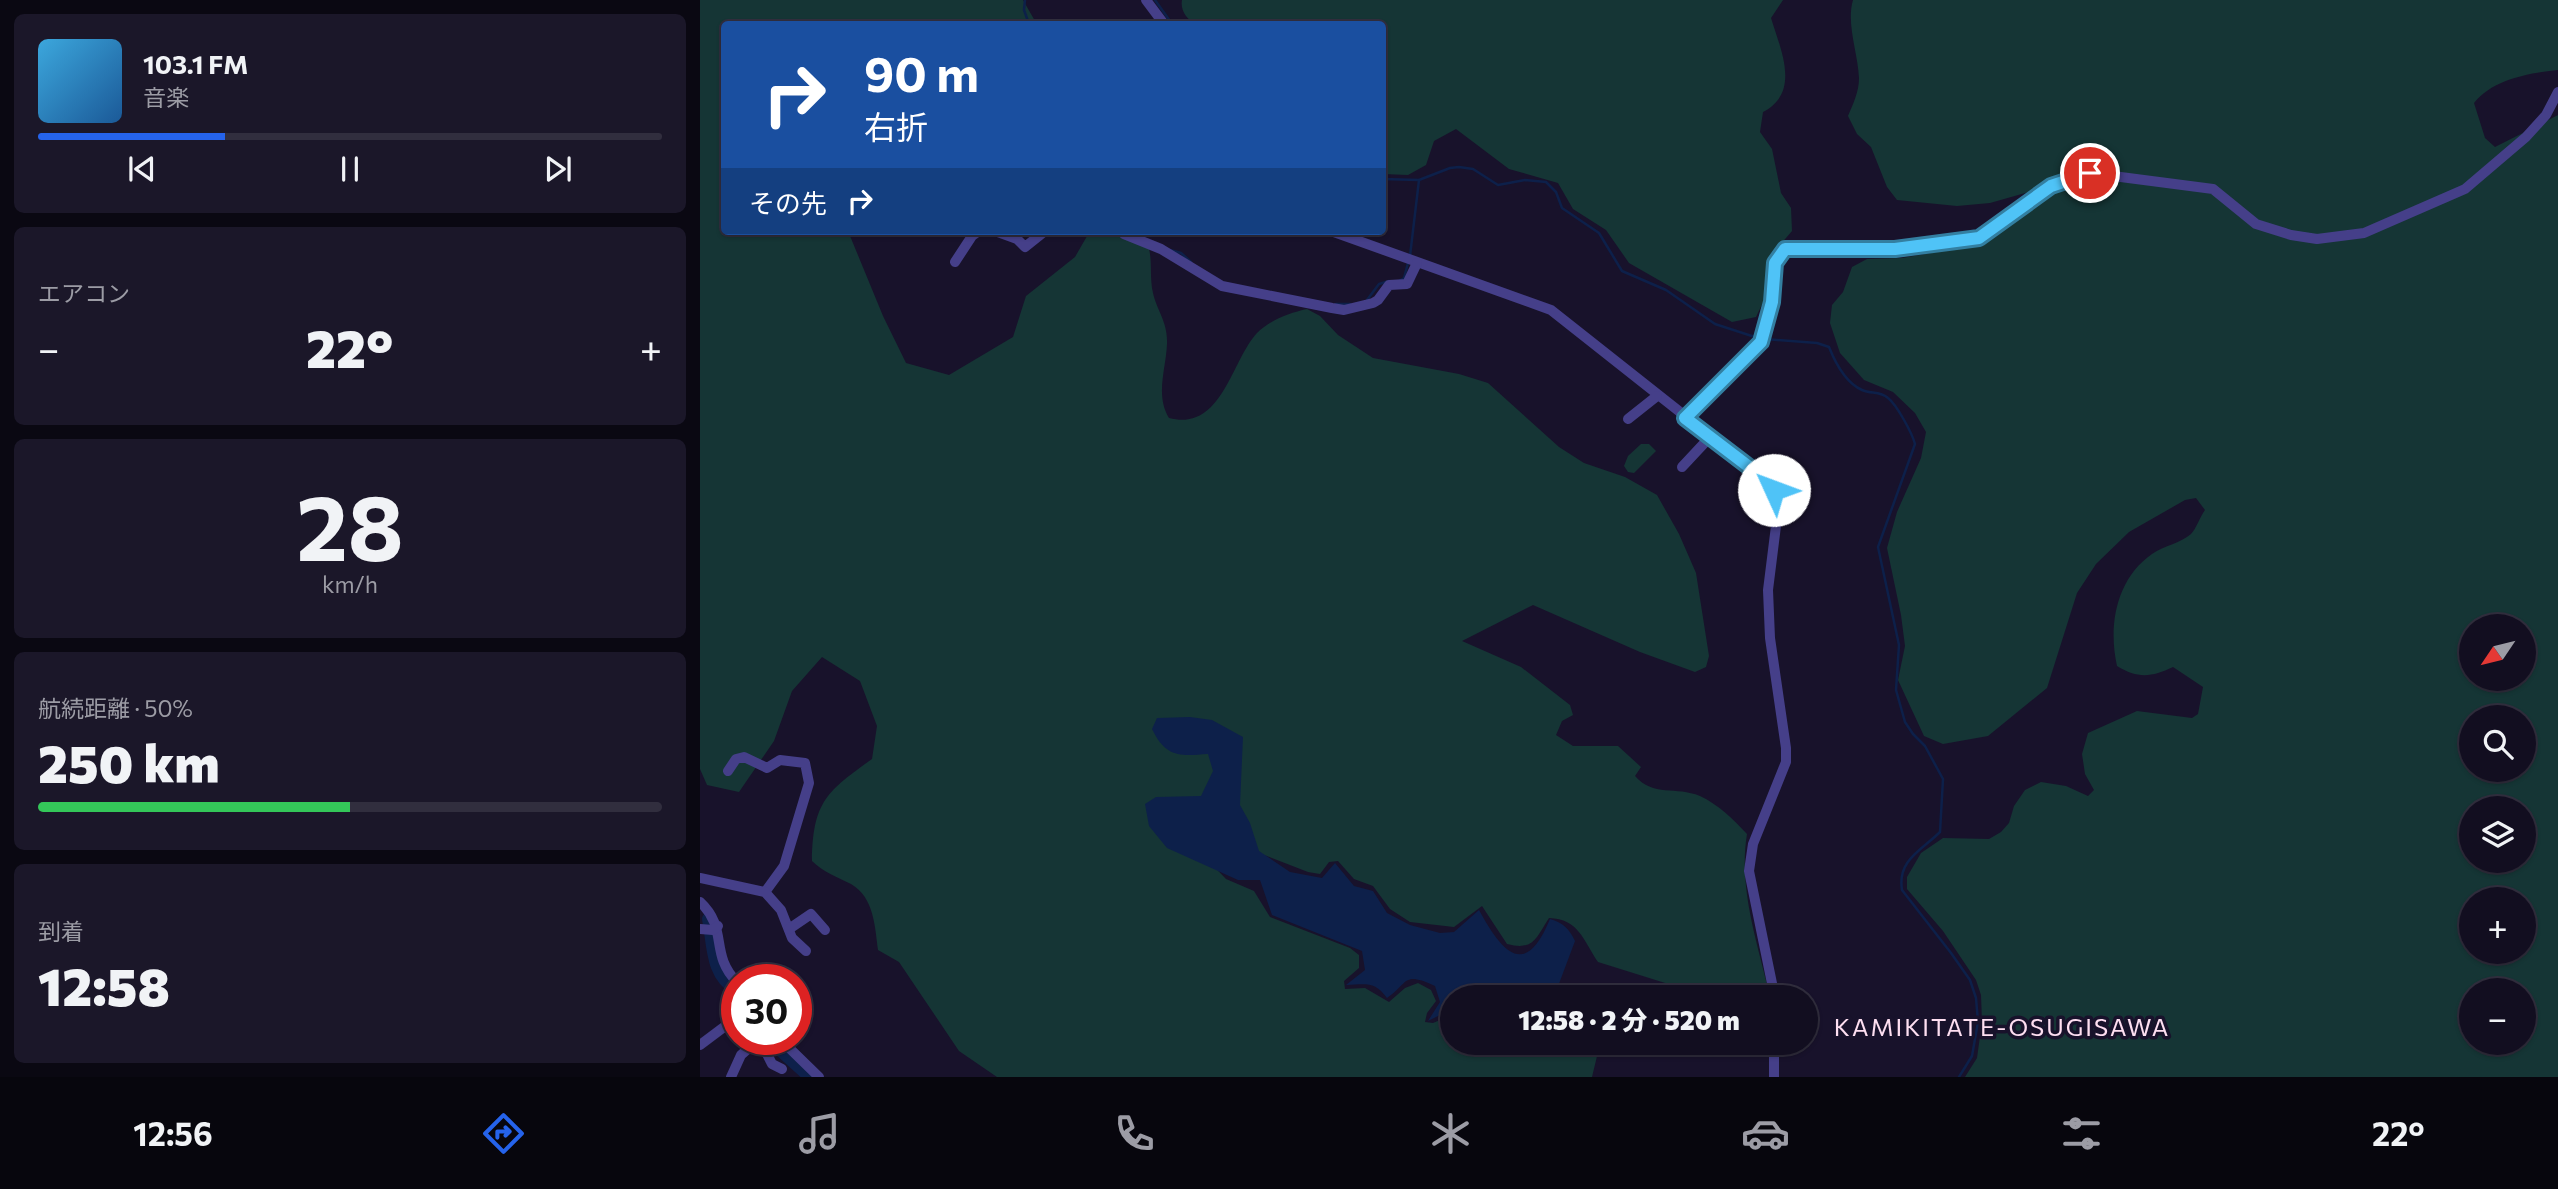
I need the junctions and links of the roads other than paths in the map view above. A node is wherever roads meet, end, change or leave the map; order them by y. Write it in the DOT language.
graph roads {
  1 [pos="1146,0"];
  2 [pos="1162,21"];
  3 [pos="2558,92"];
  4 [pos="973,235"];
  5 [pos="1006,235"];
  6 [pos="1040,235"];
  7 [pos="1128,235"];
  8 [pos="1342,235"];
  9 [pos="955,262"];
  10 [pos="1417,263"];
  11 [pos="1657,396"];
  12 [pos="1685,418"];
  13 [pos="1628,419"];
  14 [pos="1710,436"];
  15 [pos="1682,467"];
  16 [pos="727,771"];
  17 [pos="700,878"];
  18 [pos="765,892"];
  19 [pos="700,902"];
  20 [pos="710,929"];
  21 [pos="789,929"];
  22 [pos="825,930"];
  23 [pos="806,951"];
  24 [pos="723,964"];
  25 [pos="1772,985"];
  26 [pos="721,1029"];
  27 [pos="700,1045"];
  28 [pos="741,1055"];
  29 [pos="767,1055"];
  30 [pos="796,1055"];
  31 [pos="1774,1055"];
  32 [pos="782,1069"];
  33 [pos="731,1077"];
  34 [pos="819,1077"];
  35 [pos="1774,1077"];
  1 -- 2 [label="street"];
  3 -- 12 [label="street"];
  4 -- 9 [label="street"];
  5 -- 6 [label="street"];
  7 -- 10 [label="street"];
  8 -- 10 [label="street"];
  10 -- 11 [label="street"];
  11 -- 12 [label="street"];
  11 -- 13 [label="street"];
  12 -- 14 [label="street"];
  14 -- 15 [label="street"];
  14 -- 25 [label="street"];
  16 -- 18 [label="street"];
  17 -- 18 [label="street"];
  18 -- 21 [label="street"];
  19 -- 20 [label="street"];
  20 -- 24 [label="street"];
  21 -- 22 [label="street"];
  21 -- 23 [label="street"];
  26 -- 27 [label="street"];
  28 -- 33 [label="street"];
  29 -- 32 [label="street"];
  30 -- 34 [label="street"];
  31 -- 35 [label="street"];
}
